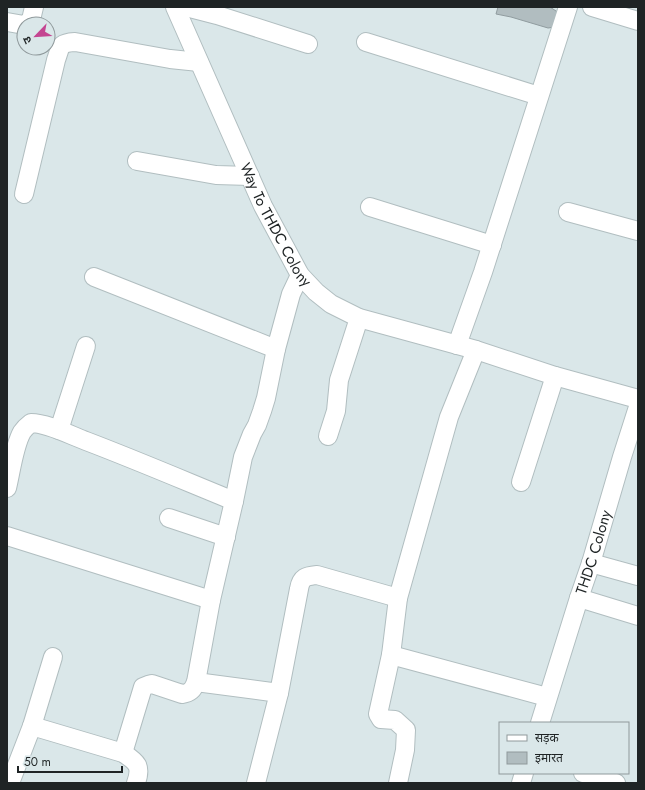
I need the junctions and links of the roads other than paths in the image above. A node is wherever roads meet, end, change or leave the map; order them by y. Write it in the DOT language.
graph roads {
  1 [pos="175,7"];
  2 [pos="186,7"];
  3 [pos="568,7"];
  4 [pos="592,7"];
  5 [pos="638,21"];
  6 [pos="366,42"];
  7 [pos="308,44"];
  8 [pos="199,62"];
  9 [pos="539,96"];
  10 [pos="137,161"];
  11 [pos="250,176"];
  12 [pos="24,194"];
  13 [pos="370,207"];
  14 [pos="568,212"];
  15 [pos="638,231"];
  16 [pos="492,245"];
  17 [pos="300,275"];
  18 [pos="94,277"];
  19 [pos="359,318"];
  20 [pos="86,346"];
  21 [pos="466,347"];
  22 [pos="276,349"];
  23 [pos="555,376"];
  24 [pos="638,399"];
  25 [pos="638,407"];
  26 [pos="59,430"];
  27 [pos="328,436"];
  28 [pos="521,482"];
  29 [pos="7,488"];
  30 [pos="234,502"];
  31 [pos="169,518"];
  32 [pos="7,536"];
  33 [pos="226,536"];
  34 [pos="591,563"];
  35 [pos="638,576"];
  36 [pos="398,598"];
  37 [pos="579,598"];
  38 [pos="211,600"];
  39 [pos="638,616"];
  40 [pos="391,656"];
  41 [pos="53,657"];
  42 [pos="196,682"];
  43 [pos="279,693"];
  44 [pos="547,697"];
  45 [pos="540,722"];
  46 [pos="32,726"];
  47 [pos="123,754"];
  48 [pos="586,774"];
  49 [pos="10,783"];
  50 [pos="136,783"];
  51 [pos="256,783"];
  52 [pos="398,783"];
  53 [pos="616,783"];
  1 -- 8 [label="street, Way To THDC Colony"];
  2 -- 7 [label="street"];
  3 -- 9 [label="street"];
  4 -- 5 [label="street"];
  6 -- 9 [label="street"];
  8 -- 11 [label="street, Way To THDC Colony"];
  8 -- 12 [label="street"];
  9 -- 16 [label="street"];
  10 -- 11 [label="street"];
  11 -- 17 [label="street, Way To THDC Colony"];
  13 -- 16 [label="street"];
  14 -- 15 [label="street"];
  16 -- 21 [label="street"];
  17 -- 19 [label="street, Way To THDC Colony"];
  17 -- 22 [label="street"];
  18 -- 22 [label="street"];
  19 -- 21 [label="street, Way To THDC Colony"];
  19 -- 27 [label="street"];
  20 -- 26 [label="street"];
  21 -- 23 [label="street"];
  21 -- 36 [label="street"];
  22 -- 30 [label="street"];
  23 -- 24 [label="street"];
  23 -- 28 [label="street"];
  25 -- 34 [label="street, THDC Colony"];
  26 -- 29 [label="street"];
  26 -- 30 [label="street"];
  30 -- 33 [label="street"];
  31 -- 33 [label="street"];
  32 -- 38 [label="street"];
  33 -- 38 [label="street"];
  34 -- 35 [label="street"];
  34 -- 37 [label="street, THDC Colony"];
  36 -- 40 [label="street"];
  36 -- 43 [label="street"];
  37 -- 39 [label="street"];
  37 -- 44 [label="street, THDC Colony"];
  38 -- 42 [label="street"];
  40 -- 44 [label="street"];
  40 -- 52 [label="street"];
  41 -- 46 [label="street"];
  42 -- 43 [label="street"];
  42 -- 47 [label="street"];
  43 -- 51 [label="street"];
  44 -- 45 [label="street, THDC Colony"];
  46 -- 47 [label="street"];
  46 -- 49 [label="street"];
  47 -- 50 [label="street"];
  48 -- 53 [label="street"];
}
